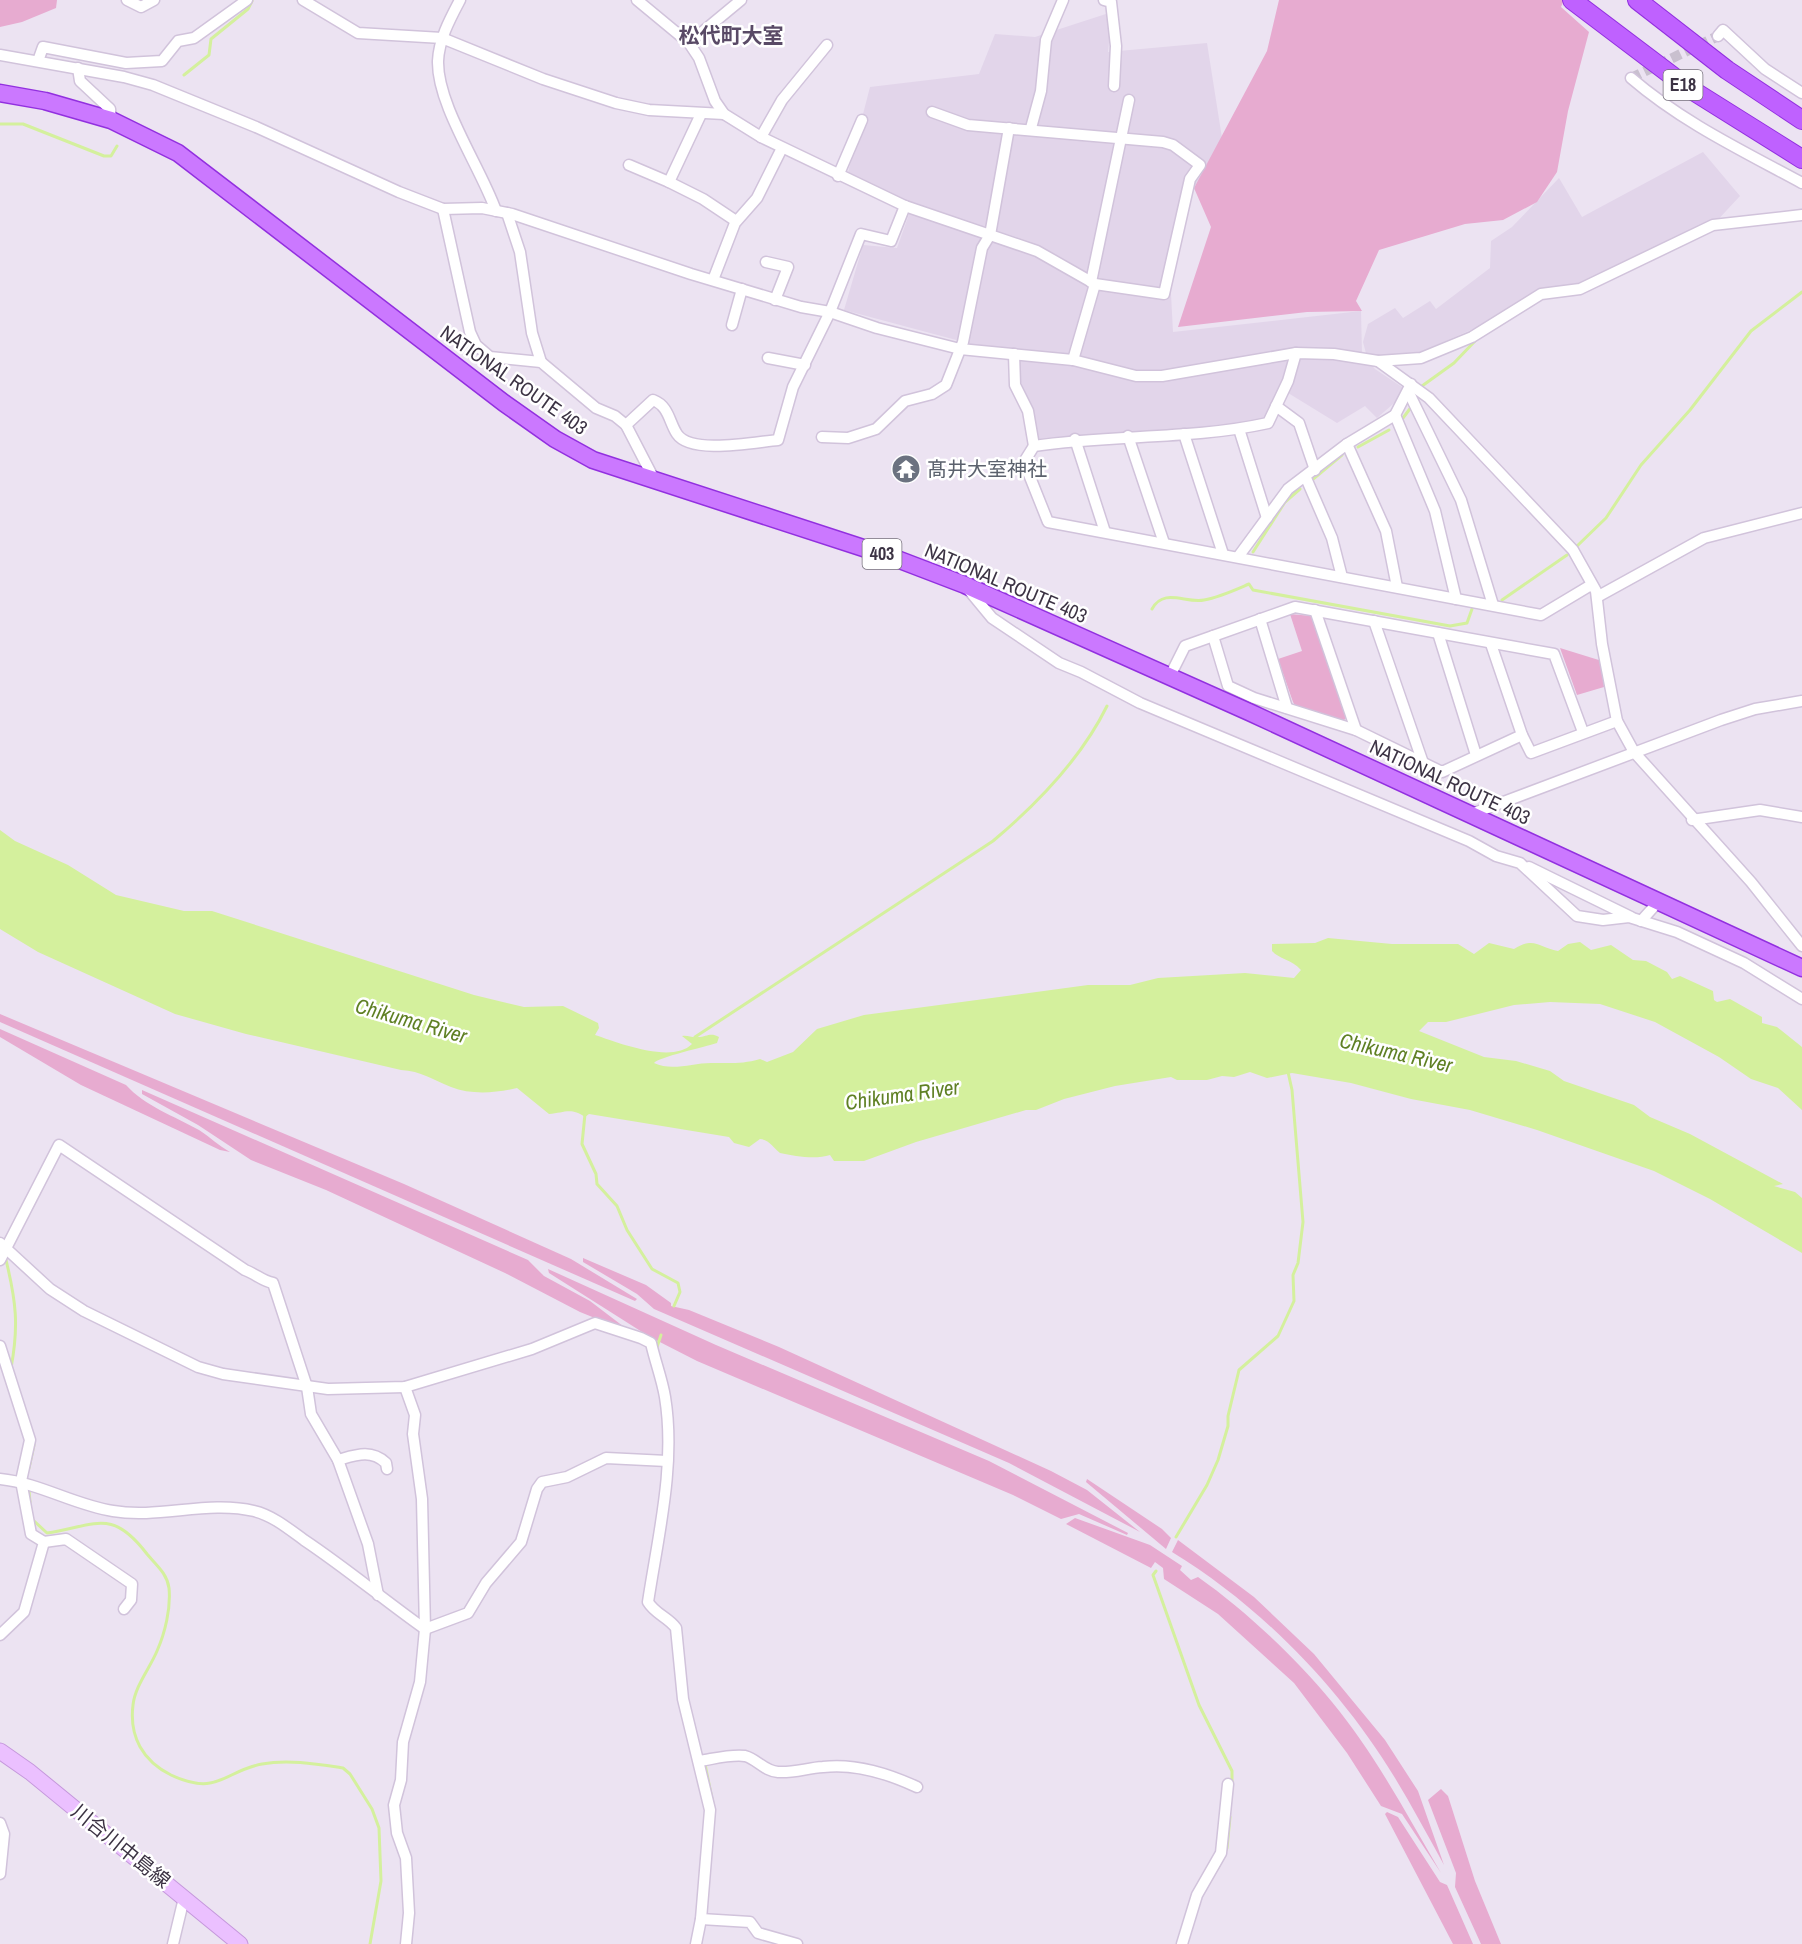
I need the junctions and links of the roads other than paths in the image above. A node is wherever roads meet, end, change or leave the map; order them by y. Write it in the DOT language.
graph roads {
  1 [pos="127,0"];
  2 [pos="154,0"];
  3 [pos="247,0"];
  4 [pos="303,0"];
  5 [pos="460,0"];
  6 [pos="637,0"];
  7 [pos="741,0"];
  8 [pos="1063,0"];
  9 [pos="1104,0"];
  10 [pos="1572,0"];
  11 [pos="1637,0"];
  12 [pos="1718,36"];
  13 [pos="442,38"];
  14 [pos="689,43"];
  15 [pos="827,45"];
  16 [pos="0,55"];
  17 [pos="38,61"];
  18 [pos="78,68"];
  19 [pos="1631,78"];
  20 [pos="1114,86"];
  21 [pos="0,93"];
  22 [pos="1802,93"];
  23 [pos="1129,100"];
  24 [pos="932,112"];
  25 [pos="701,114"];
  26 [pos="723,114"];
  27 [pos="111,120"];
  28 [pos="862,120"];
  29 [pos="1802,120"];
  30 [pos="1009,128"];
  31 [pos="1030,128"];
  32 [pos="760,137"];
  33 [pos="1122,140"];
  34 [pos="782,148"];
  35 [pos="1802,159"];
  36 [pos="629,165"];
  37 [pos="838,176"];
  38 [pos="669,182"];
  39 [pos="1802,183"];
  40 [pos="905,207"];
  41 [pos="443,209"];
  42 [pos="502,212"];
  43 [pos="1802,215"];
  44 [pos="736,221"];
  45 [pos="990,235"];
  46 [pos="766,262"];
  47 [pos="713,280"];
  48 [pos="1093,283"];
  49 [pos="742,289"];
  50 [pos="776,300"];
  51 [pos="830,312"];
  52 [pos="732,325"];
  53 [pos="960,349"];
  54 [pos="1296,353"];
  55 [pos="1014,354"];
  56 [pos="768,358"];
  57 [pos="1073,360"];
  58 [pos="1378,361"];
  59 [pos="541,362"];
  60 [pos="804,365"];
  61 [pos="1410,387"];
  62 [pos="1276,406"];
  63 [pos="1395,415"];
  64 [pos="626,425"];
  65 [pos="1239,429"];
  66 [pos="1184,434"];
  67 [pos="1128,436"];
  68 [pos="822,437"];
  69 [pos="1075,440"];
  70 [pos="1347,444"];
  71 [pos="1034,446"];
  72 [pos="1311,474"];
  73 [pos="655,481"];
  74 [pos="1802,513"];
  75 [pos="1267,518"];
  76 [pos="1105,532"];
  77 [pos="1164,543"];
  78 [pos="1223,554"];
  79 [pos="1238,557"];
  80 [pos="1342,577"];
  81 [pos="965,585"];
  82 [pos="1591,585"];
  83 [pos="1397,587"];
  84 [pos="1597,597"];
  85 [pos="1456,598"];
  86 [pos="1493,605"];
  87 [pos="1315,610"];
  88 [pos="1260,619"];
  89 [pos="1374,621"];
  90 [pos="1438,633"];
  91 [pos="1213,636"];
  92 [pos="1491,644"];
  93 [pos="1169,678"];
  94 [pos="1802,701"];
  95 [pos="1287,708"];
  96 [pos="1617,721"];
  97 [pos="1356,730"];
  98 [pos="1583,732"];
  99 [pos="1522,735"];
  100 [pos="1634,752"];
  101 [pos="1476,755"];
  102 [pos="1423,763"];
  103 [pos="1469,815"];
  104 [pos="1802,817"];
  105 [pos="1692,820"];
  106 [pos="1520,863"];
  107 [pos="1659,901"];
  108 [pos="1639,921"];
  109 [pos="1802,946"];
  110 [pos="1802,968"];
  111 [pos="1802,999"];
  112 [pos="3,1246"];
  113 [pos="0,1260"];
  114 [pos="0,1346"];
  115 [pos="307,1387"];
  116 [pos="405,1388"];
  117 [pos="338,1460"];
  118 [pos="667,1461"];
  119 [pos="387,1469"];
  120 [pos="0,1479"];
  121 [pos="21,1481"];
  122 [pos="44,1542"];
  123 [pos="378,1594"];
  124 [pos="124,1609"];
  125 [pos="425,1629"];
  126 [pos="0,1635"];
  127 [pos="0,1750"];
  128 [pos="699,1761"];
  129 [pos="1228,1784"];
  130 [pos="917,1787"];
  131 [pos="0,1822"];
  132 [pos="0,1874"];
  133 [pos="184,1898"];
  134 [pos="701,1919"];
  135 [pos="173,1944"];
  136 [pos="240,1944"];
  137 [pos="406,1944"];
  138 [pos="696,1944"];
  139 [pos="797,1944"];
  140 [pos="1182,1944"];
  1 -- 2 [label="street"];
  3 -- 17 [label="street"];
  4 -- 13 [label="street"];
  5 -- 13 [label="street"];
  6 -- 14 [label="street"];
  7 -- 14 [label="street"];
  8 -- 31 [label="street"];
  9 -- 20 [label="street"];
  10 -- 35 [label="highway, E18"];
  11 -- 29 [label="highway, E18"];
  12 -- 22 [label="street"];
  13 -- 25 [label="street"];
  13 -- 42 [label="street"];
  14 -- 26 [label="street"];
  15 -- 32 [label="street"];
  16 -- 17 [label="street"];
  17 -- 18 [label="street"];
  18 -- 27 [label="street"];
  18 -- 41 [label="street"];
  19 -- 39 [label="street"];
  21 -- 27 [label="highway, NATIONAL ROUTE 403 / 403"];
  23 -- 33 [label="street"];
  24 -- 30 [label="street"];
  25 -- 26 [label="street"];
  25 -- 38 [label="street"];
  26 -- 32 [label="street"];
  27 -- 73 [label="highway, NATIONAL ROUTE 403 / 403"];
  28 -- 37 [label="street"];
  30 -- 31 [label="street"];
  30 -- 45 [label="street"];
  31 -- 33 [label="street"];
  32 -- 34 [label="street"];
  33 -- 48 [label="street"];
  33 -- 48 [label="street"];
  34 -- 37 [label="street"];
  34 -- 44 [label="street"];
  36 -- 38 [label="street"];
  37 -- 40 [label="street"];
  38 -- 44 [label="street"];
  40 -- 45 [label="street"];
  40 -- 51 [label="street"];
  41 -- 42 [label="street"];
  41 -- 59 [label="street"];
  42 -- 47 [label="street"];
  42 -- 59 [label="street"];
  43 -- 58 [label="street"];
  44 -- 47 [label="street"];
  45 -- 48 [label="street"];
  45 -- 53 [label="street"];
  46 -- 50 [label="street"];
  47 -- 49 [label="street"];
  48 -- 57 [label="street"];
  49 -- 50 [label="street"];
  49 -- 52 [label="street"];
  50 -- 51 [label="street"];
  51 -- 53 [label="street"];
  51 -- 60 [label="street"];
  53 -- 55 [label="street"];
  53 -- 68 [label="street"];
  54 -- 57 [label="street"];
  54 -- 58 [label="street"];
  54 -- 62 [label="street"];
  55 -- 57 [label="street"];
  55 -- 71 [label="street"];
  56 -- 60 [label="street"];
  58 -- 61 [label="street"];
  59 -- 64 [label="street"];
  60 -- 64 [label="street"];
  61 -- 63 [label="street"];
  61 -- 82 [label="street"];
  61 -- 86 [label="street"];
  62 -- 65 [label="street"];
  62 -- 72 [label="street"];
  63 -- 70 [label="street"];
  63 -- 85 [label="street"];
  64 -- 73 [label="street"];
  65 -- 66 [label="street"];
  65 -- 75 [label="street"];
  66 -- 67 [label="street"];
  66 -- 78 [label="street"];
  67 -- 69 [label="street"];
  67 -- 77 [label="street"];
  69 -- 71 [label="street"];
  69 -- 76 [label="street"];
  70 -- 72 [label="street"];
  70 -- 83 [label="street"];
  71 -- 76 [label="street"];
  72 -- 75 [label="street"];
  72 -- 80 [label="street"];
  73 -- 81 [label="highway, NATIONAL ROUTE 403 / 403"];
  74 -- 84 [label="street"];
  75 -- 79 [label="street"];
  76 -- 77 [label="street"];
  77 -- 78 [label="street"];
  78 -- 79 [label="street"];
  79 -- 80 [label="street"];
  80 -- 83 [label="street"];
  81 -- 93 [label="highway, NATIONAL ROUTE 403 / 403"];
  81 -- 106 [label="street"];
  82 -- 84 [label="street"];
  82 -- 86 [label="street"];
  83 -- 85 [label="street"];
  84 -- 96 [label="street"];
  85 -- 86 [label="street"];
  87 -- 88 [label="street"];
  87 -- 89 [label="street"];
  87 -- 97 [label="street"];
  88 -- 91 [label="street"];
  88 -- 95 [label="street"];
  89 -- 90 [label="street"];
  89 -- 102 [label="street"];
  90 -- 92 [label="street"];
  90 -- 101 [label="street"];
  91 -- 93 [label="street"];
  91 -- 95 [label="street"];
  92 -- 98 [label="street"];
  92 -- 99 [label="street"];
  93 -- 103 [label="highway, NATIONAL ROUTE 403 / 403"];
  94 -- 100 [label="street"];
  95 -- 97 [label="street"];
  96 -- 98 [label="street"];
  96 -- 100 [label="street"];
  97 -- 102 [label="street"];
  98 -- 99 [label="street"];
  99 -- 101 [label="street"];
  100 -- 103 [label="street"];
  100 -- 105 [label="street"];
  101 -- 102 [label="street"];
  103 -- 107 [label="highway, NATIONAL ROUTE 403 / 403"];
  104 -- 105 [label="street"];
  105 -- 109 [label="street"];
  106 -- 108 [label="street"];
  106 -- 108 [label="street"];
  107 -- 108 [label="street"];
  107 -- 110 [label="highway, NATIONAL ROUTE 403 / 403"];
  108 -- 111 [label="street"];
  112 -- 113 [label="street"];
  112 -- 115 [label="street"];
  112 -- 115 [label="street"];
  114 -- 121 [label="street"];
  115 -- 116 [label="street"];
  115 -- 117 [label="street"];
  116 -- 118 [label="street"];
  116 -- 125 [label="street"];
  117 -- 119 [label="street"];
  117 -- 123 [label="street"];
  118 -- 125 [label="street"];
  118 -- 128 [label="street"];
  120 -- 121 [label="street"];
  121 -- 122 [label="street"];
  121 -- 123 [label="street"];
  122 -- 124 [label="street"];
  122 -- 126 [label="street"];
  123 -- 125 [label="street"];
  125 -- 137 [label="street"];
  127 -- 133 [label="main road, 川合川中島線"];
  128 -- 130 [label="street"];
  128 -- 134 [label="street"];
  129 -- 140 [label="street"];
  131 -- 132 [label="street"];
  133 -- 135 [label="street"];
  133 -- 136 [label="main road, 川合川中島線"];
  134 -- 138 [label="street"];
  134 -- 139 [label="street"];
}
